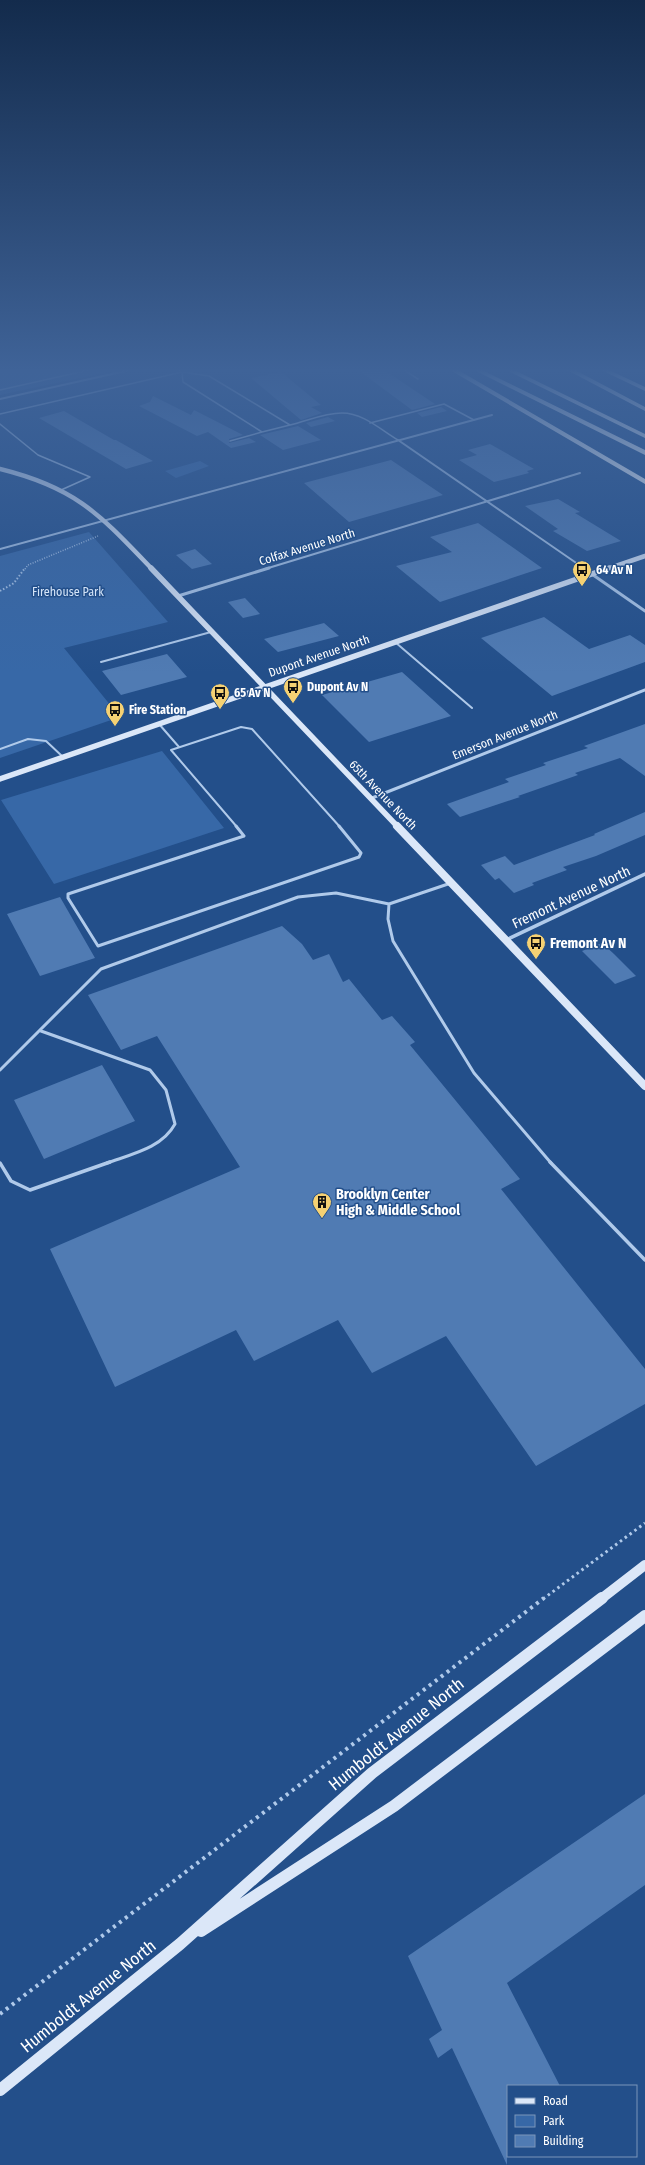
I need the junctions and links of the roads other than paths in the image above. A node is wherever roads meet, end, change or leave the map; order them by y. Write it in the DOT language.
graph roads {
  1 [pos="8,471"];
  2 [pos="76,471"];
  3 [pos="284,471"];
  4 [pos="443,471"];
  5 [pos="627,471"];
  6 [pos="580,472"];
  7 [pos="645,481"];
  8 [pos="61,490"];
  9 [pos="487,502"];
  10 [pos="105,520"];
  11 [pos="0,549"];
  12 [pos="645,556"];
  13 [pos="593,575"];
  14 [pos="178,596"];
  15 [pos="645,611"];
  16 [pos="212,632"];
  17 [pos="395,642"];
  18 [pos="101,662"];
  19 [pos="265,686"];
  20 [pos="645,690"];
  21 [pos="472,708"];
  22 [pos="158,724"];
  23 [pos="179,747"];
  24 [pos="0,749"];
  25 [pos="63,757"];
  26 [pos="0,779"];
  27 [pos="372,798"];
  28 [pos="645,874"];
  29 [pos="452,883"];
  30 [pos="389,904"];
  31 [pos="506,940"];
  32 [pos="41,1031"];
  33 [pos="0,1070"];
  34 [pos="645,1086"];
  35 [pos="0,1164"];
  36 [pos="645,1260"];
  37 [pos="645,1565"];
  38 [pos="645,1616"];
  39 [pos="180,1944"];
  40 [pos="0,2090"];
  1 -- 8 [label="street, 65th Avenue North"];
  2 -- 8 [label="lane"];
  3 -- 10 [label="street"];
  4 -- 9 [label="street"];
  5 -- 7 [label="highway"];
  6 -- 9 [label="street, Colfax Avenue North"];
  8 -- 10 [label="street, 65th Avenue North"];
  9 -- 13 [label="street"];
  9 -- 14 [label="street, Colfax Avenue North"];
  10 -- 11 [label="street"];
  10 -- 14 [label="street, 65th Avenue North"];
  12 -- 13 [label="street, Dupont Avenue North"];
  13 -- 15 [label="street"];
  13 -- 17 [label="street, Dupont Avenue North"];
  14 -- 16 [label="street, 65th Avenue North"];
  16 -- 18 [label="lane"];
  16 -- 19 [label="street, 65th Avenue North"];
  17 -- 19 [label="street, Dupont Avenue North"];
  17 -- 21 [label="lane"];
  19 -- 22 [label="street, Dupont Avenue North"];
  19 -- 27 [label="street, 65th Avenue North"];
  20 -- 27 [label="street, Emerson Avenue North"];
  22 -- 23 [label="lane"];
  22 -- 25 [label="street, Dupont Avenue North"];
  23 -- 23 [label="lane"];
  24 -- 25 [label="lane"];
  25 -- 26 [label="street, Dupont Avenue North"];
  27 -- 29 [label="street, 65th Avenue North"];
  28 -- 31 [label="street, Fremont Avenue North"];
  29 -- 30 [label="lane"];
  29 -- 31 [label="street, 65th Avenue North"];
  30 -- 32 [label="lane"];
  30 -- 36 [label="lane"];
  31 -- 34 [label="street, 65th Avenue North"];
  32 -- 33 [label="lane"];
  32 -- 35 [label="lane"];
  37 -- 39 [label="street, Humboldt Avenue North"];
  38 -- 39 [label="street, Humboldt Avenue North"];
  39 -- 40 [label="street, Humboldt Avenue North"];
}
